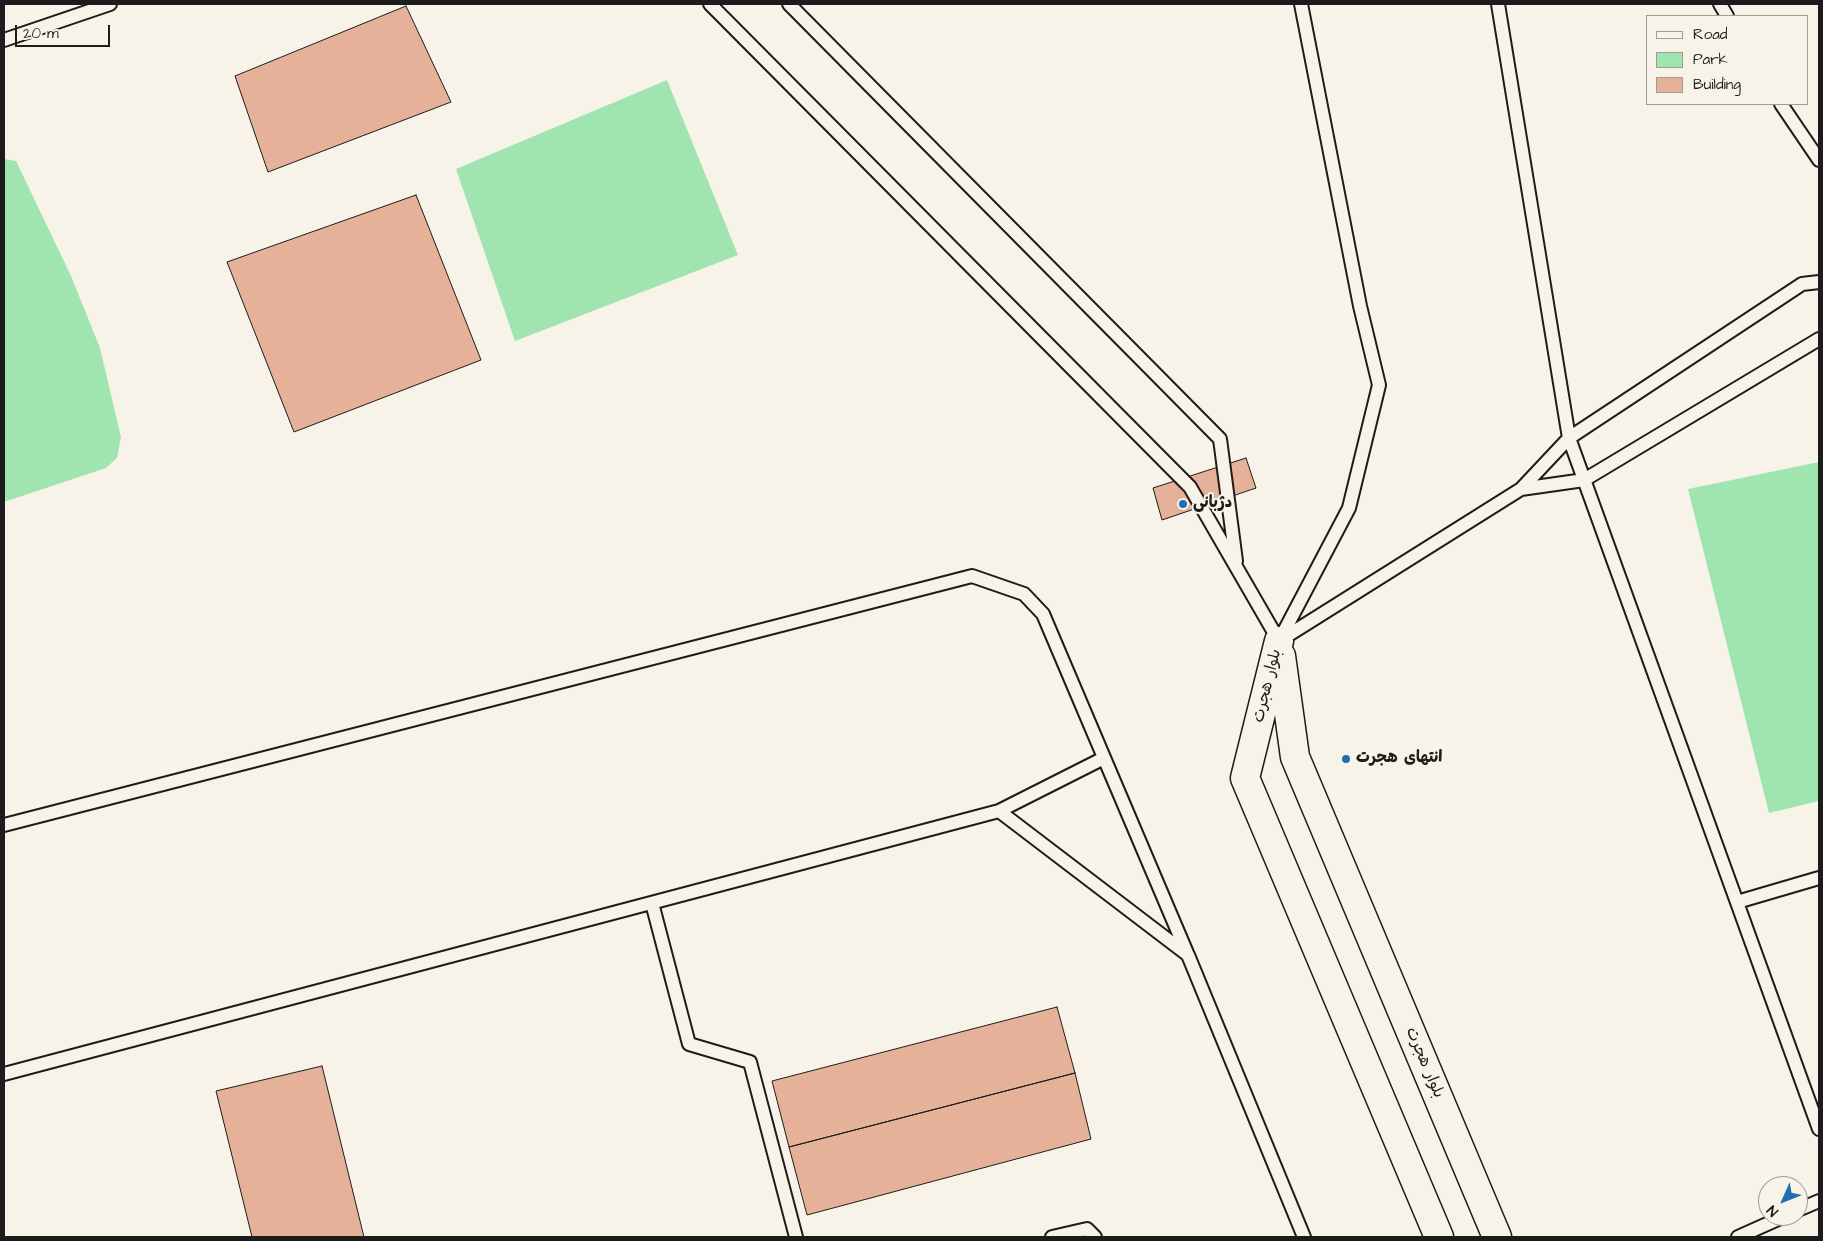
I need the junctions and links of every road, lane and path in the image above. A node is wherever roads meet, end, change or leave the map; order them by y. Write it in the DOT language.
graph roads {
  1 [pos="110,4"];
  2 [pos="710,4"];
  3 [pos="789,4"];
  4 [pos="1301,4"];
  5 [pos="1498,4"];
  6 [pos="1720,4"];
  7 [pos="1726,15"];
  8 [pos="4,40"];
  9 [pos="1782,105"];
  10 [pos="1819,160"];
  11 [pos="1819,282"];
  12 [pos="1819,338"];
  13 [pos="1569,438"];
  14 [pos="1584,480"];
  15 [pos="1521,489"];
  16 [pos="1237,568"];
  17 [pos="1279,641"];
  18 [pos="1104,758"];
  19 [pos="999,811"];
  20 [pos="4,825"];
  21 [pos="1819,878"];
  22 [pos="1737,902"];
  23 [pos="652,903"];
  24 [pos="1188,955"];
  25 [pos="4,1074"];
  26 [pos="1819,1129"];
  27 [pos="1763,1226"];
  28 [pos="796,1237"];
  29 [pos="1052,1237"];
  30 [pos="1095,1237"];
  31 [pos="1304,1237"];
  32 [pos="1439,1237"];
  33 [pos="1497,1237"];
  34 [pos="1738,1237"];
  1 -- 8 [label="lane"];
  2 -- 16 [label="lane"];
  3 -- 16 [label="lane"];
  4 -- 17 [label="lane"];
  5 -- 13 [label="lane"];
  6 -- 7 [label="lane"];
  9 -- 10 [label="lane"];
  11 -- 13 [label="lane"];
  12 -- 14 [label="lane"];
  13 -- 14 [label="lane"];
  13 -- 15 [label="lane"];
  14 -- 15 [label="lane"];
  14 -- 22 [label="lane"];
  15 -- 17 [label="lane"];
  16 -- 17 [label="lane"];
  17 -- 32 [label="main road, بلوار هجرت"];
  17 -- 33 [label="main road, بلوار هجرت"];
  18 -- 19 [label="lane"];
  18 -- 20 [label="lane"];
  18 -- 24 [label="lane"];
  19 -- 23 [label="lane"];
  19 -- 24 [label="lane"];
  21 -- 22 [label="lane"];
  22 -- 26 [label="lane"];
  23 -- 25 [label="lane"];
  23 -- 28 [label="lane"];
  24 -- 31 [label="lane"];
  27 -- 34 [label="lane"];
  29 -- 30 [label="lane"];
}
